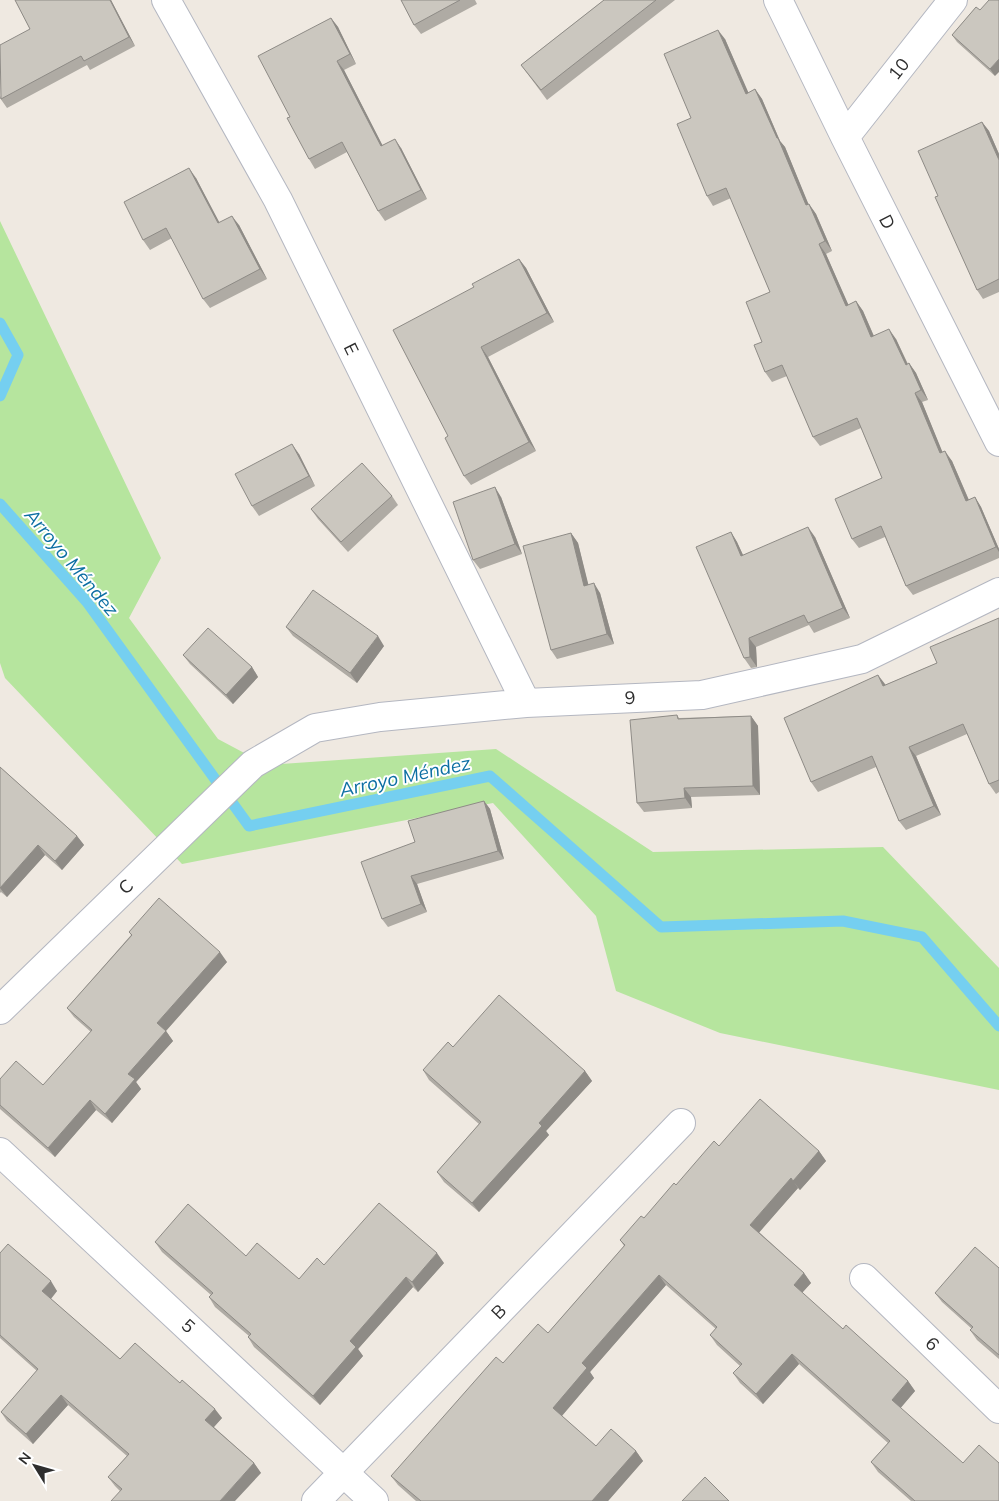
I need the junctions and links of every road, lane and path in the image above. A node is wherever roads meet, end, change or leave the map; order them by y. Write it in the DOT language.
graph roads {
  1 [pos="166,0"];
  2 [pos="778,0"];
  3 [pos="953,0"];
  4 [pos="844,137"];
  5 [pos="999,442"];
  6 [pos="999,592"];
  7 [pos="526,703"];
  8 [pos="253,764"];
  9 [pos="0,1010"];
  10 [pos="681,1124"];
  11 [pos="0,1152"];
  12 [pos="864,1278"];
  13 [pos="999,1409"];
  14 [pos="345,1472"];
  15 [pos="316,1501"];
  16 [pos="374,1501"];
  1 -- 7 [label="street, E"];
  2 -- 4 [label="street, D"];
  3 -- 4 [label="street, 10"];
  4 -- 5 [label="street, D"];
  6 -- 7 [label="street, 9"];
  7 -- 8 [label="street, 9"];
  8 -- 9 [label="street, C"];
  10 -- 14 [label="street, B"];
  11 -- 14 [label="street, 5"];
  12 -- 13 [label="street, 6"];
  14 -- 15 [label="street, B"];
  14 -- 16 [label="street, 5"];
}
